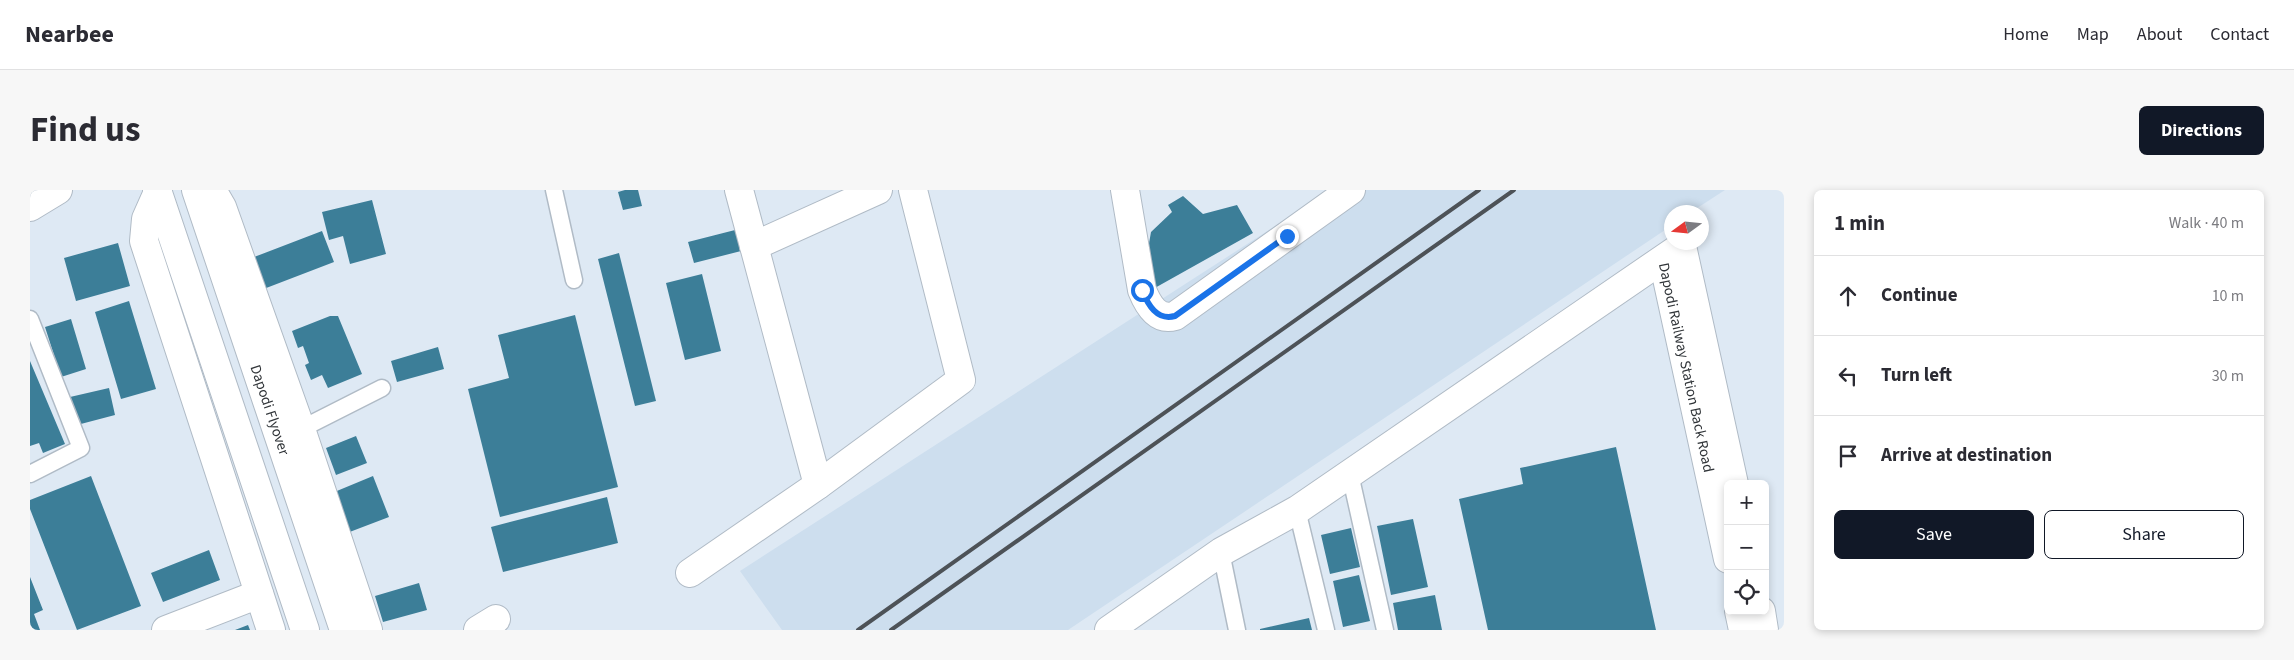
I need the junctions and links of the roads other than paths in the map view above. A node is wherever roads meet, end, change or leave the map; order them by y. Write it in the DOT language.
graph roads {
  1 [pos="58,190"];
  2 [pos="196,190"];
  3 [pos="212,190"];
  4 [pos="554,190"];
  5 [pos="739,190"];
  6 [pos="878,190"];
  7 [pos="913,190"];
  8 [pos="1126,190"];
  9 [pos="1351,190"];
  10 [pos="157,191"];
  11 [pos="30,207"];
  12 [pos="754,246"];
  13 [pos="1663,260"];
  14 [pos="574,280"];
  15 [pos="30,319"];
  16 [pos="382,388"];
  17 [pos="301,429"];
  18 [pos="30,474"];
  19 [pos="1350,474"];
  20 [pos="1733,480"];
  21 [pos="818,485"];
  22 [pos="1297,510"];
  23 [pos="1724,541"];
  24 [pos="1221,552"];
  25 [pos="690,573"];
  26 [pos="259,594"];
  27 [pos="1740,615"];
  28 [pos="1761,615"];
  29 [pos="166,630"];
  30 [pos="271,630"];
  31 [pos="305,630"];
  32 [pos="344,630"];
  33 [pos="368,630"];
  34 [pos="1109,630"];
  35 [pos="1237,630"];
  36 [pos="1326,630"];
  37 [pos="1385,630"];
  38 [pos="1743,630"];
  39 [pos="1764,630"];
  1 -- 11 [label="street"];
  2 -- 32 [label="street, Dapodi Flyover"];
  3 -- 17 [label="street"];
  4 -- 14 [label="lane"];
  5 -- 12 [label="street"];
  6 -- 12 [label="street"];
  7 -- 21 [label="street"];
  8 -- 9 [label="street"];
  10 -- 26 [label="street"];
  10 -- 31 [label="street"];
  12 -- 21 [label="street"];
  13 -- 19 [label="street"];
  13 -- 20 [label="street, Dapodi Railway Station Back Road"];
  13 -- 23 [label="street, Dapodi Railway Station Back Road"];
  15 -- 18 [label="lane"];
  16 -- 17 [label="lane"];
  17 -- 33 [label="street"];
  19 -- 22 [label="street"];
  19 -- 37 [label="lane"];
  21 -- 25 [label="street"];
  22 -- 24 [label="street"];
  22 -- 36 [label="lane"];
  24 -- 34 [label="street"];
  24 -- 35 [label="lane"];
  26 -- 29 [label="street"];
  26 -- 30 [label="street"];
  27 -- 38 [label="street"];
  28 -- 39 [label="street"];
}
